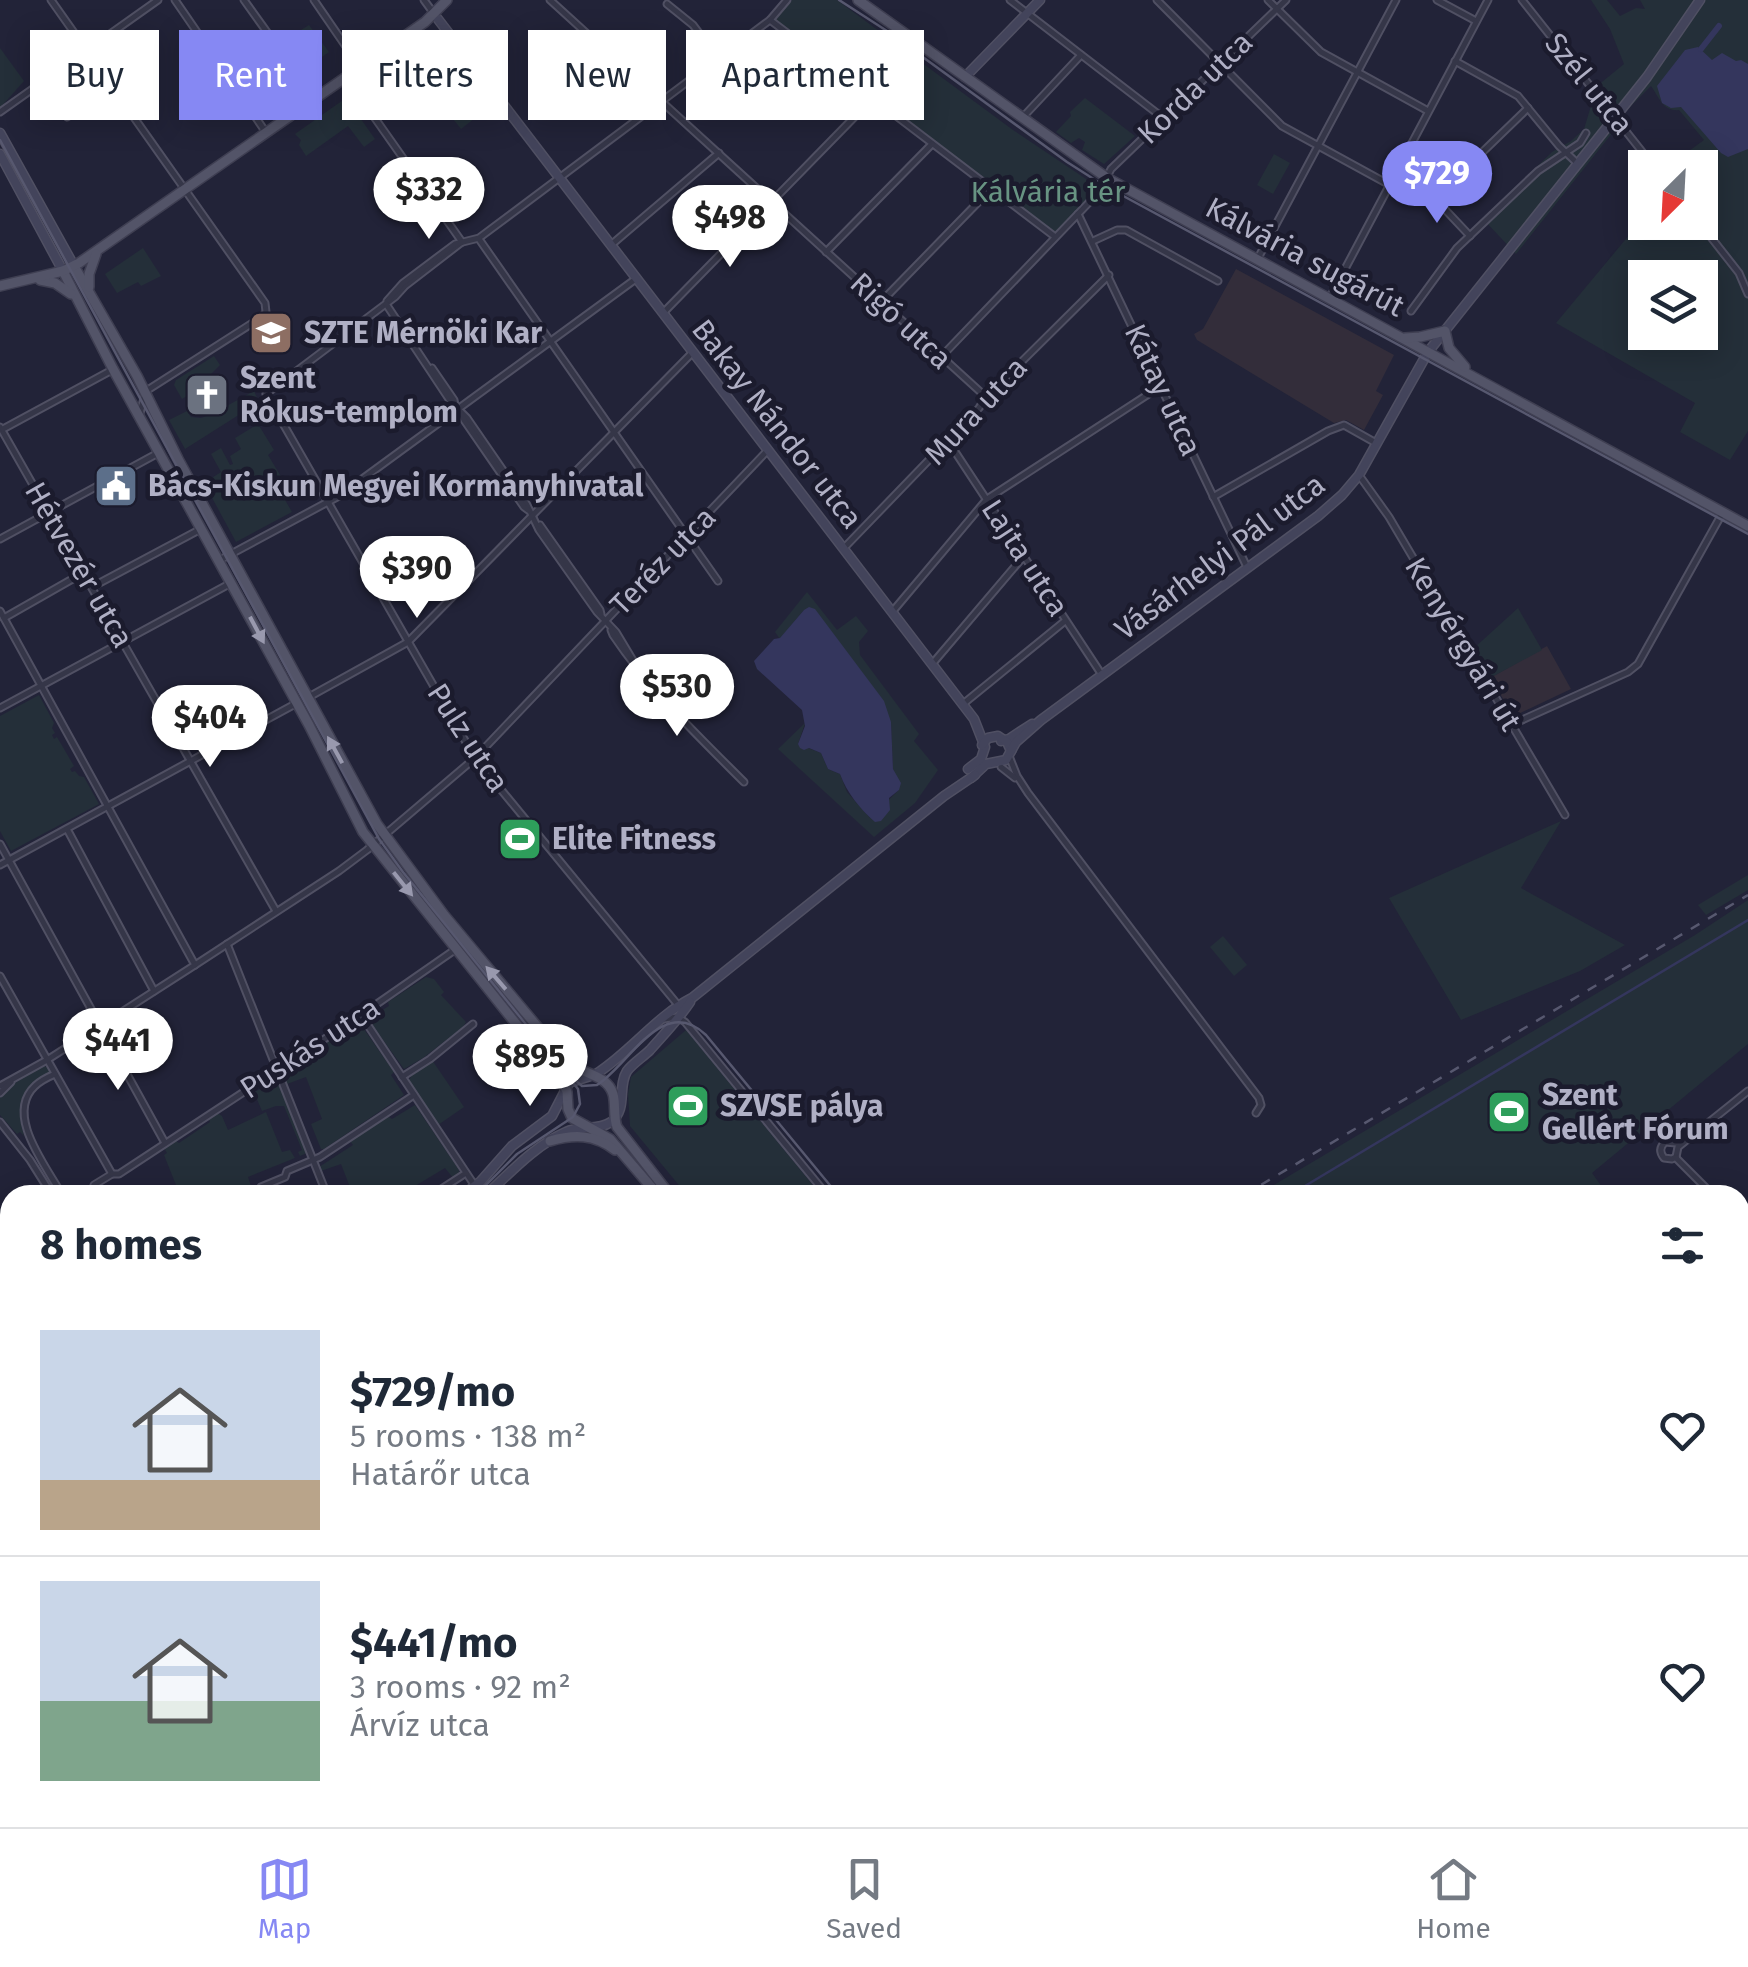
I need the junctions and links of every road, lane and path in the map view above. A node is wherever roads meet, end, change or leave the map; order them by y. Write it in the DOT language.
graph roads {
  1 [pos="52,0"];
  2 [pos="158,0"];
  3 [pos="175,0"];
  4 [pos="244,0"];
  5 [pos="314,0"];
  6 [pos="424,0"];
  7 [pos="448,0"];
  8 [pos="787,0"];
  9 [pos="1010,0"];
  10 [pos="1040,0"];
  11 [pos="1157,0"];
  12 [pos="1268,0"];
  13 [pos="1286,0"];
  14 [pos="1396,0"];
  15 [pos="1437,0"];
  16 [pos="1488,0"];
  17 [pos="1522,0"];
  18 [pos="1700,0"];
  19 [pos="554,1"];
  20 [pos="865,2"];
  21 [pos="668,4"];
  22 [pos="1277,9"];
  23 [pos="434,14"];
  24 [pos="1027,14"];
  25 [pos="770,20"];
  26 [pos="1476,21"];
  27 [pos="72,30"];
  28 [pos="115,30"];
  29 [pos="266,30"];
  30 [pos="412,30"];
  31 [pos="585,30"];
  32 [pos="697,30"];
  33 [pos="756,30"];
  34 [pos="783,30"];
  35 [pos="342,41"];
  36 [pos="1081,55"];
  37 [pos="1455,61"];
  38 [pos="1220,63"];
  39 [pos="1357,73"];
  40 [pos="964,76"];
  41 [pos="30,90"];
  42 [pos="666,105"];
  43 [pos="1528,108"];
  44 [pos="1428,111"];
  45 [pos="0,112"];
  46 [pos="1023,117"];
  47 [pos="1163,117"];
  48 [pos="1616,117"];
  49 [pos="135,120"];
  50 [pos="286,120"];
  51 [pos="376,120"];
  52 [pos="634,120"];
  53 [pos="851,120"];
  54 [pos="901,120"];
  55 [pos="0,132"];
  56 [pos="1586,132"];
  57 [pos="267,133"];
  58 [pos="932,144"];
  59 [pos="1318,146"];
  60 [pos="1641,150"];
  61 [pos="1565,152"];
  62 [pos="0,154"];
  63 [pos="719,154"];
  64 [pos="1579,164"];
  65 [pos="558,177"];
  66 [pos="1106,178"];
  67 [pos="1388,184"];
  68 [pos="991,189"];
  69 [pos="184,190"];
  70 [pos="772,202"];
  71 [pos="1078,214"];
  72 [pos="1054,236"];
  73 [pos="1470,236"];
  74 [pos="479,238"];
  75 [pos="1713,240"];
  76 [pos="1092,241"];
  77 [pos="462,242"];
  78 [pos="611,245"];
  79 [pos="97,252"];
  80 [pos="826,252"];
  81 [pos="1257,260"];
  82 [pos="74,266"];
  83 [pos="63,272"];
  84 [pos="1109,275"];
  85 [pos="636,278"];
  86 [pos="34,279"];
  87 [pos="1218,281"];
  88 [pos="0,286"];
  89 [pos="1748,294"];
  90 [pos="90,295"];
  91 [pos="74,296"];
  92 [pos="1329,298"];
  93 [pos="881,302"];
  94 [pos="386,304"];
  95 [pos="1411,312"];
  96 [pos="664,313"];
  97 [pos="1445,330"];
  98 [pos="1401,338"];
  99 [pos="551,342"];
  100 [pos="693,352"];
  101 [pos="1428,352"];
  102 [pos="940,358"];
  103 [pos="113,369"];
  104 [pos="1474,376"];
  105 [pos="1161,386"];
  106 [pos="146,391"];
  107 [pos="986,398"];
  108 [pos="458,410"];
  109 [pos="140,414"];
  110 [pos="0,429"];
  111 [pos="615,433"];
  112 [pos="948,441"];
  113 [pos="1378,443"];
  114 [pos="768,450"];
  115 [pos="160,452"];
  116 [pos="1358,475"];
  117 [pos="1213,497"];
  118 [pos="987,499"];
  119 [pos="328,502"];
  120 [pos="48,512"];
  121 [pos="1723,512"];
  122 [pos="530,513"];
  123 [pos="1748,526"];
  124 [pos="200,529"];
  125 [pos="686,536"];
  126 [pos="0,539"];
  127 [pos="844,548"];
  128 [pos="231,554"];
  129 [pos="1023,556"];
  130 [pos="218,561"];
  131 [pos="1246,567"];
  132 [pos="83,573"];
  133 [pos="718,581"];
  134 [pos="232,583"];
  135 [pos="92,587"];
  136 [pos="0,611"];
  137 [pos="892,611"];
  138 [pos="4,618"];
  139 [pos="1065,620"];
  140 [pos="606,621"];
  141 [pos="124,642"];
  142 [pos="408,642"];
  143 [pos="933,663"];
  144 [pos="1102,675"];
  145 [pos="41,686"];
  146 [pos="307,698"];
  147 [pos="297,703"];
  148 [pos="963,704"];
  149 [pos="0,708"];
  150 [pos="974,720"];
  151 [pos="1041,720"];
  152 [pos="1512,725"];
  153 [pos="1001,738"];
  154 [pos="984,747"];
  155 [pos="1010,756"];
  156 [pos="475,758"];
  157 [pos="192,760"];
  158 [pos="994,765"];
  159 [pos="970,774"];
  160 [pos="744,782"];
  161 [pos="1021,783"];
  162 [pos="107,806"];
  163 [pos="1564,815"];
  164 [pos="67,829"];
  165 [pos="383,834"];
  166 [pos="0,844"];
  167 [pos="372,845"];
  168 [pos="9,860"];
  169 [pos="0,865"];
  170 [pos="276,912"];
  171 [pos="226,944"];
  172 [pos="456,949"];
  173 [pos="195,965"];
  174 [pos="0,976"];
  175 [pos="154,991"];
  176 [pos="692,998"];
  177 [pos="678,1005"];
  178 [pos="362,1015"];
  179 [pos="680,1018"];
  180 [pos="662,1019"];
  181 [pos="473,1024"];
  182 [pos="100,1026"];
  183 [pos="47,1060"];
  184 [pos="277,1070"];
  185 [pos="55,1074"];
  186 [pos="593,1075"];
  187 [pos="402,1077"];
  188 [pos="566,1087"];
  189 [pos="0,1090"];
  190 [pos="1748,1091"];
  191 [pos="414,1095"];
  192 [pos="1256,1113"];
  193 [pos="614,1119"];
  194 [pos="2,1122"];
  195 [pos="588,1126"];
  196 [pos="550,1141"];
  197 [pos="166,1142"];
  198 [pos="1677,1145"];
  199 [pos="1676,1157"];
  200 [pos="314,1160"];
  201 [pos="632,1164"];
  202 [pos="466,1173"];
  203 [pos="112,1174"];
  204 [pos="94,1184"];
  205 [pos="46,1185"];
  206 [pos="57,1185"];
  207 [pos="264,1185"];
  208 [pos="323,1185"];
  209 [pos="447,1185"];
  210 [pos="474,1185"];
  211 [pos="476,1185"];
  212 [pos="497,1185"];
  213 [pos="650,1185"];
  214 [pos="662,1185"];
  215 [pos="819,1185"];
  216 [pos="1703,1185"];
  1 -- 27 [label="street"];
  2 -- 28 [label="street"];
  3 -- 57 [label="street"];
  4 -- 29 [label="street"];
  5 -- 35 [label="street"];
  6 -- 23 [label="street"];
  7 -- 23 [label="main road"];
  8 -- 25 [label="street"];
  9 -- 24 [label="street"];
  10 -- 24 [label="main road"];
  11 -- 38 [label="street"];
  12 -- 22 [label="street"];
  13 -- 22 [label="street, Korda utca"];
  14 -- 39 [label="street"];
  15 -- 26 [label="street"];
  16 -- 26 [label="street"];
  17 -- 48 [label="street, Szél utca"];
  18 -- 48 [label="main road, Vásárhelyi Pál utca"];
  19 -- 31 [label="street, Rigó utca"];
  20 -- 40 [label="main road, Kálvária sugárút"];
  21 -- 32 [label="street"];
  22 -- 38 [label="street, Korda utca"];
  22 -- 39 [label="street"];
  23 -- 30 [label="main road"];
  23 -- 65 [label="main road, Bakay Nándor utca"];
  24 -- 36 [label="street"];
  24 -- 40 [label="main road"];
  25 -- 33 [label="street"];
  25 -- 34 [label="street"];
  26 -- 37 [label="street"];
  36 -- 46 [label="street"];
  36 -- 47 [label="street"];
  37 -- 43 [label="street"];
  37 -- 44 [label="street"];
  38 -- 47 [label="street, Korda utca"];
  38 -- 59 [label="street"];
  39 -- 44 [label="street"];
  39 -- 59 [label="street"];
  40 -- 46 [label="main road, Kálvária sugárút"];
  41 -- 45 [label="street"];
  42 -- 63 [label="street, Rigó utca"];
  43 -- 61 [label="street"];
  43 -- 73 [label="street"];
  44 -- 67 [label="street"];
  46 -- 66 [label="main road, Kálvária sugárút"];
  47 -- 66 [label="street, Korda utca"];
  48 -- 60 [label="street, Szél utca"];
  48 -- 64 [label="main road, Vásárhelyi Pál utca"];
  49 -- 69 [label="street"];
  50 -- 57 [label="main road"];
  51 -- 77 [label="street"];
  52 -- 65 [label="street"];
  53 -- 70 [label="street"];
  54 -- 58 [label="street"];
  55 -- 82 [label="main road"];
  56 -- 61 [label="street"];
  57 -- 69 [label="main road"];
  58 -- 68 [label="street"];
  58 -- 80 [label="street"];
  59 -- 67 [label="street"];
  59 -- 81 [label="street"];
  61 -- 64 [label="street"];
  61 -- 73 [label="street"];
  62 -- 83 [label="main road"];
  63 -- 70 [label="street, Rigó utca"];
  63 -- 78 [label="street"];
  64 -- 97 [label="main road, Vásárhelyi Pál utca"];
  65 -- 74 [label="street"];
  65 -- 78 [label="main road, Bakay Nándor utca"];
  66 -- 71 [label="street, Korda utca"];
  66 -- 81 [label="main road, Kálvária sugárút"];
  67 -- 92 [label="street"];
  68 -- 72 [label="street"];
  68 -- 93 [label="street"];
  69 -- 79 [label="main road"];
  69 -- 106 [label="street"];
  70 -- 80 [label="street, Rigó utca"];
  70 -- 96 [label="street"];
  71 -- 72 [label="street, Korda utca"];
  71 -- 76 [label="street, Kátay utca"];
  72 -- 102 [label="street, Korda utca"];
  73 -- 95 [label="street"];
  74 -- 77 [label="street"];
  74 -- 99 [label="street"];
  75 -- 89 [label="street"];
  76 -- 84 [label="street, Kátay utca"];
  76 -- 87 [label="street, Kálvária sugárút"];
  77 -- 94 [label="street"];
  78 -- 85 [label="main road, Bakay Nándor utca"];
  79 -- 82 [label="main road"];
  79 -- 90 [label="main road"];
  80 -- 93 [label="street, Rigó utca"];
  81 -- 92 [label="main road, Kálvária sugárút"];
  82 -- 83 [label="main road"];
  82 -- 90 [label="main road"];
  83 -- 86 [label="main road"];
  83 -- 91 [label="main road"];
  84 -- 105 [label="street, Kátay utca"];
  84 -- 107 [label="street, Mura utca"];
  85 -- 96 [label="main road, Bakay Nándor utca"];
  85 -- 99 [label="street"];
  86 -- 88 [label="main road"];
  86 -- 91 [label="main road"];
  90 -- 106 [label="main road"];
  91 -- 103 [label="main road"];
  92 -- 98 [label="main road, Kálvária sugárút"];
  93 -- 102 [label="street, Rigó utca"];
  94 -- 108 [label="street"];
  94 -- 119 [label="street, Pulz utca"];
  96 -- 100 [label="main road, Bakay Nándor utca"];
  97 -- 98 [label="main road"];
  97 -- 101 [label="main road, Vásárhelyi Pál utca"];
  97 -- 104 [label="main road"];
  98 -- 101 [label="main road, Kálvária sugárút"];
  99 -- 108 [label="street"];
  99 -- 111 [label="street"];
  100 -- 111 [label="street"];
  100 -- 114 [label="main road, Bakay Nándor utca"];
  101 -- 104 [label="main road, Kálvária sugárút"];
  101 -- 113 [label="main road, Vásárhelyi Pál utca"];
  102 -- 107 [label="street, Rigó utca"];
  103 -- 109 [label="main road"];
  103 -- 110 [label="street"];
  104 -- 121 [label="main road, Kálvária sugárút"];
  105 -- 117 [label="street, Kátay utca"];
  105 -- 118 [label="street"];
  106 -- 109 [label="street"];
  106 -- 128 [label="main road"];
  107 -- 112 [label="street, Mura utca"];
  108 -- 119 [label="street"];
  108 -- 122 [label="street"];
  109 -- 115 [label="main road"];
  110 -- 120 [label="street, Hétvezér utca"];
  111 -- 122 [label="street"];
  111 -- 125 [label="street"];
  112 -- 118 [label="street, Lajta utca"];
  112 -- 127 [label="street, Mura utca"];
  113 -- 116 [label="main road, Vásárhelyi Pál utca"];
  113 -- 117 [label="street"];
  114 -- 125 [label="street, Teréz utca"];
  114 -- 127 [label="main road, Bakay Nándor utca"];
  115 -- 120 [label="street"];
  115 -- 124 [label="main road"];
  116 -- 131 [label="main road, Vásárhelyi Pál utca"];
  116 -- 152 [label="street, Kenyérgyári út"];
  117 -- 131 [label="street, Kátay utca"];
  118 -- 129 [label="street, Lajta utca"];
  118 -- 137 [label="street"];
  119 -- 128 [label="street"];
  119 -- 142 [label="street, Pulz utca"];
  120 -- 126 [label="street"];
  120 -- 132 [label="street, Hétvezér utca"];
  121 -- 123 [label="main road, Kálvária sugárút"];
  121 -- 152 [label="street"];
  122 -- 140 [label="street"];
  122 -- 142 [label="street"];
  124 -- 130 [label="main road"];
  124 -- 135 [label="street"];
  125 -- 133 [label="street"];
  125 -- 140 [label="street, Teréz utca"];
  127 -- 137 [label="main road, Bakay Nándor utca"];
  128 -- 130 [label="street"];
  128 -- 146 [label="main road"];
  129 -- 139 [label="street, Lajta utca"];
  129 -- 143 [label="street"];
  130 -- 134 [label="main road"];
  131 -- 144 [label="main road, Vásárhelyi Pál utca"];
  132 -- 135 [label="street, Hétvezér utca"];
  132 -- 138 [label="street"];
  134 -- 141 [label="street"];
  134 -- 147 [label="main road, one-way"];
  135 -- 141 [label="street, Hétvezér utca"];
  136 -- 138 [label="street"];
  137 -- 143 [label="main road, Bakay Nándor utca"];
  138 -- 145 [label="street"];
  139 -- 144 [label="street, Lajta utca"];
  139 -- 148 [label="street"];
  140 -- 156 [label="street, Teréz utca"];
  140 -- 160 [label="street"];
  141 -- 145 [label="street"];
  141 -- 157 [label="street, Hétvezér utca"];
  142 -- 146 [label="street"];
  142 -- 156 [label="street, Pulz utca"];
  143 -- 148 [label="main road, Bakay Nándor utca"];
  144 -- 151 [label="main road, Vásárhelyi Pál utca"];
  145 -- 149 [label="street"];
  145 -- 162 [label="street"];
  165 -- 146 [label="main road, one-way"];
  147 -- 157 [label="street"];
  147 -- 167 [label="main road"];
  148 -- 150 [label="main road, Bakay Nándor utca"];
  150 -- 153 [label="main road, Bakay Nándor utca"];
  150 -- 154 [label="main road, Bakay Nándor utca"];
  151 -- 153 [label="main road, Vásárhelyi Pál utca"];
  151 -- 155 [label="main road, Vásárhelyi Pál utca"];
  152 -- 163 [label="street, Kenyérgyári út"];
  153 -- 154 [label="main road, Vásárhelyi Pál utca"];
  153 -- 155 [label="main road"];
  154 -- 158 [label="main road"];
  154 -- 159 [label="main road, Vásárhelyi Pál utca"];
  155 -- 158 [label="main road, Vásárhelyi Pál utca"];
  155 -- 161 [label="street"];
  156 -- 165 [label="street, Teréz utca"];
  156 -- 177 [label="street, Pulz utca"];
  157 -- 162 [label="street"];
  157 -- 170 [label="street, Hétvezér utca"];
  158 -- 159 [label="main road, Vásárhelyi Pál utca"];
  158 -- 161 [label="street"];
  159 -- 176 [label="main road, Vásárhelyi Pál utca"];
  161 -- 192 [label="street"];
  162 -- 164 [label="street"];
  162 -- 173 [label="street"];
  164 -- 168 [label="street"];
  164 -- 175 [label="street"];
  165 -- 167 [label="street, Teréz utca"];
  186 -- 165 [label="main road, one-way"];
  166 -- 168 [label="street"];
  167 -- 170 [label="street, Teréz utca"];
  167 -- 172 [label="main road, one-way"];
  168 -- 169 [label="street"];
  168 -- 182 [label="street"];
  170 -- 171 [label="street, Teréz utca"];
  171 -- 173 [label="street, Teréz utca"];
  171 -- 184 [label="street"];
  172 -- 178 [label="street, Puskás utca"];
  172 -- 188 [label="main road"];
  173 -- 175 [label="street, Teréz utca"];
  174 -- 183 [label="street"];
  175 -- 182 [label="street, Teréz utca"];
  176 -- 177 [label="main road, Vásárhelyi Pál utca"];
  176 -- 179 [label="main road, Vásárhelyi Pál utca"];
  177 -- 180 [label="main road, Vásárhelyi Pál utca"];
  178 -- 184 [label="street, Puskás utca"];
  178 -- 187 [label="street"];
  179 -- 180 [label="street"];
  179 -- 193 [label="main road, Vásárhelyi Pál utca"];
  179 -- 215 [label="street"];
  180 -- 186 [label="main road, Vásárhelyi Pál utca"];
  181 -- 187 [label="street"];
  182 -- 183 [label="street, Teréz utca"];
  182 -- 197 [label="street"];
  183 -- 185 [label="street"];
  183 -- 189 [label="street, Teréz utca"];
  184 -- 197 [label="street, Puskás utca"];
  184 -- 200 [label="street"];
  185 -- 203 [label="street"];
  185 -- 206 [label="street"];
  186 -- 188 [label="main road"];
  186 -- 193 [label="main road"];
  187 -- 191 [label="street"];
  188 -- 195 [label="main road"];
  188 -- 211 [label="main road"];
  190 -- 198 [label="street"];
  191 -- 200 [label="street"];
  191 -- 202 [label="street"];
  193 -- 195 [label="main road"];
  193 -- 214 [label="main road"];
  194 -- 205 [label="street"];
  195 -- 196 [label="main road"];
  195 -- 201 [label="main road"];
  196 -- 201 [label="main road"];
  196 -- 212 [label="main road"];
  197 -- 203 [label="street, Puskás utca"];
  198 -- 199 [label="street"];
  198 -- 199 [label="street"];
  199 -- 216 [label="street"];
  200 -- 207 [label="street"];
  200 -- 208 [label="street"];
  201 -- 213 [label="main road"];
  202 -- 209 [label="street"];
  202 -- 210 [label="street"];
  203 -- 204 [label="street, Puskás utca"];
}
